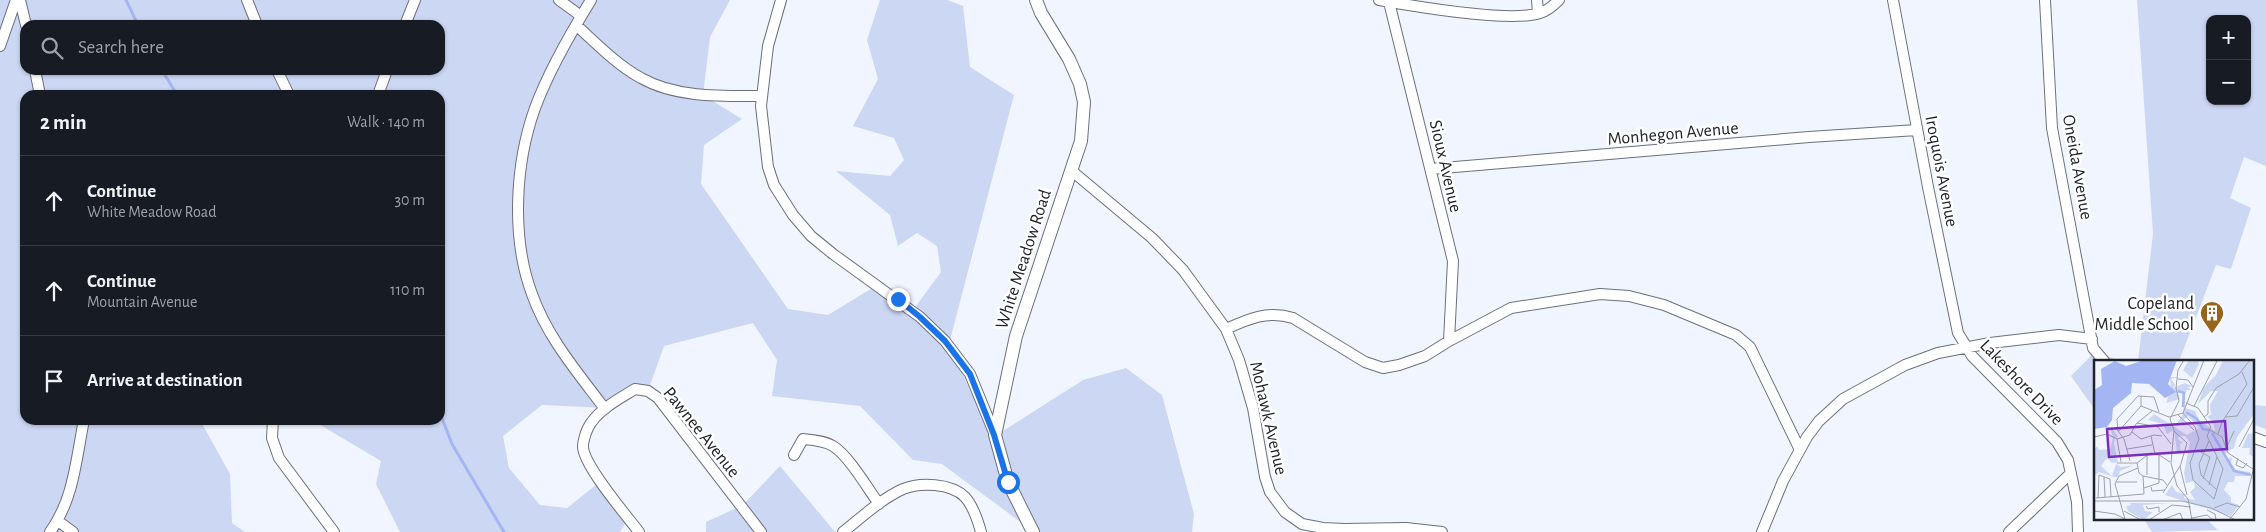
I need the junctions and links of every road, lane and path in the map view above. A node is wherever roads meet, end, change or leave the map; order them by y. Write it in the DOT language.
graph roads {
  1 [pos="16,0"];
  2 [pos="20,0"];
  3 [pos="247,0"];
  4 [pos="415,0"];
  5 [pos="559,0"];
  6 [pos="591,0"];
  7 [pos="781,0"];
  8 [pos="1036,0"];
  9 [pos="1537,0"];
  10 [pos="1559,0"];
  11 [pos="1893,0"];
  12 [pos="2045,0"];
  13 [pos="1384,1"];
  14 [pos="1538,13"];
  15 [pos="25,20"];
  16 [pos="255,20"];
  17 [pos="407,20"];
  18 [pos="578,20"];
  19 [pos="0,46"];
  20 [pos="36,75"];
  21 [pos="279,75"];
  22 [pos="385,75"];
  23 [pos="39,90"];
  24 [pos="286,90"];
  25 [pos="380,90"];
  26 [pos="762,96"];
  27 [pos="1917,130"];
  28 [pos="1431,169"];
  29 [pos="1072,171"];
  30 [pos="1226,329"];
  31 [pos="2092,339"];
  32 [pos="1449,341"];
  33 [pos="1966,347"];
  34 [pos="2103,360"];
  35 [pos="605,409"];
  36 [pos="83,425"];
  37 [pos="273,425"];
  38 [pos="994,435"];
  39 [pos="2254,438"];
  40 [pos="2266,442"];
  41 [pos="1800,450"];
  42 [pos="794,455"];
  43 [pos="2071,473"];
  44 [pos="879,504"];
  45 [pos="58,521"];
  46 [pos="50,532"];
  47 [pos="73,532"];
  48 [pos="334,532"];
  49 [pos="639,532"];
  50 [pos="761,532"];
  51 [pos="843,532"];
  52 [pos="981,532"];
  53 [pos="1034,532"];
  54 [pos="1442,532"];
  55 [pos="1762,532"];
  56 [pos="2009,532"];
  57 [pos="2078,532"];
  1 -- 19 [label="street"];
  2 -- 15 [label="street"];
  3 -- 16 [label="street"];
  4 -- 17 [label="street"];
  5 -- 18 [label="street"];
  6 -- 18 [label="street"];
  7 -- 26 [label="street"];
  8 -- 29 [label="street, White Meadow Road"];
  9 -- 14 [label="street"];
  10 -- 14 [label="street"];
  11 -- 27 [label="street, Iroquois Avenue"];
  12 -- 31 [label="street, Oneida Avenue"];
  13 -- 14 [label="street"];
  13 -- 28 [label="street, Sioux Avenue"];
  18 -- 26 [label="street"];
  18 -- 35 [label="street"];
  20 -- 23 [label="street"];
  21 -- 24 [label="street"];
  22 -- 25 [label="street"];
  26 -- 38 [label="street"];
  27 -- 28 [label="street, Monhegon Avenue"];
  27 -- 33 [label="street, Iroquois Avenue"];
  28 -- 32 [label="street, Sioux Avenue"];
  29 -- 30 [label="street, Mohawk Avenue"];
  29 -- 38 [label="street, White Meadow Road"];
  30 -- 32 [label="street"];
  30 -- 54 [label="street, Mohawk Avenue"];
  31 -- 33 [label="street, Lakeshore Drive"];
  31 -- 34 [label="street, Oneida Avenue"];
  32 -- 41 [label="street"];
  33 -- 41 [label="street"];
  33 -- 43 [label="street, Lakeshore Drive"];
  35 -- 49 [label="street"];
  35 -- 50 [label="street, Pawnee Avenue"];
  36 -- 45 [label="street"];
  37 -- 48 [label="street"];
  38 -- 53 [label="street, White Meadow Road"];
  39 -- 40 [label="street"];
  41 -- 55 [label="street"];
  42 -- 44 [label="street"];
  43 -- 56 [label="street"];
  43 -- 57 [label="street, Lakeshore Drive"];
  44 -- 51 [label="street"];
  44 -- 52 [label="street"];
  45 -- 46 [label="street"];
  45 -- 47 [label="street"];
}
